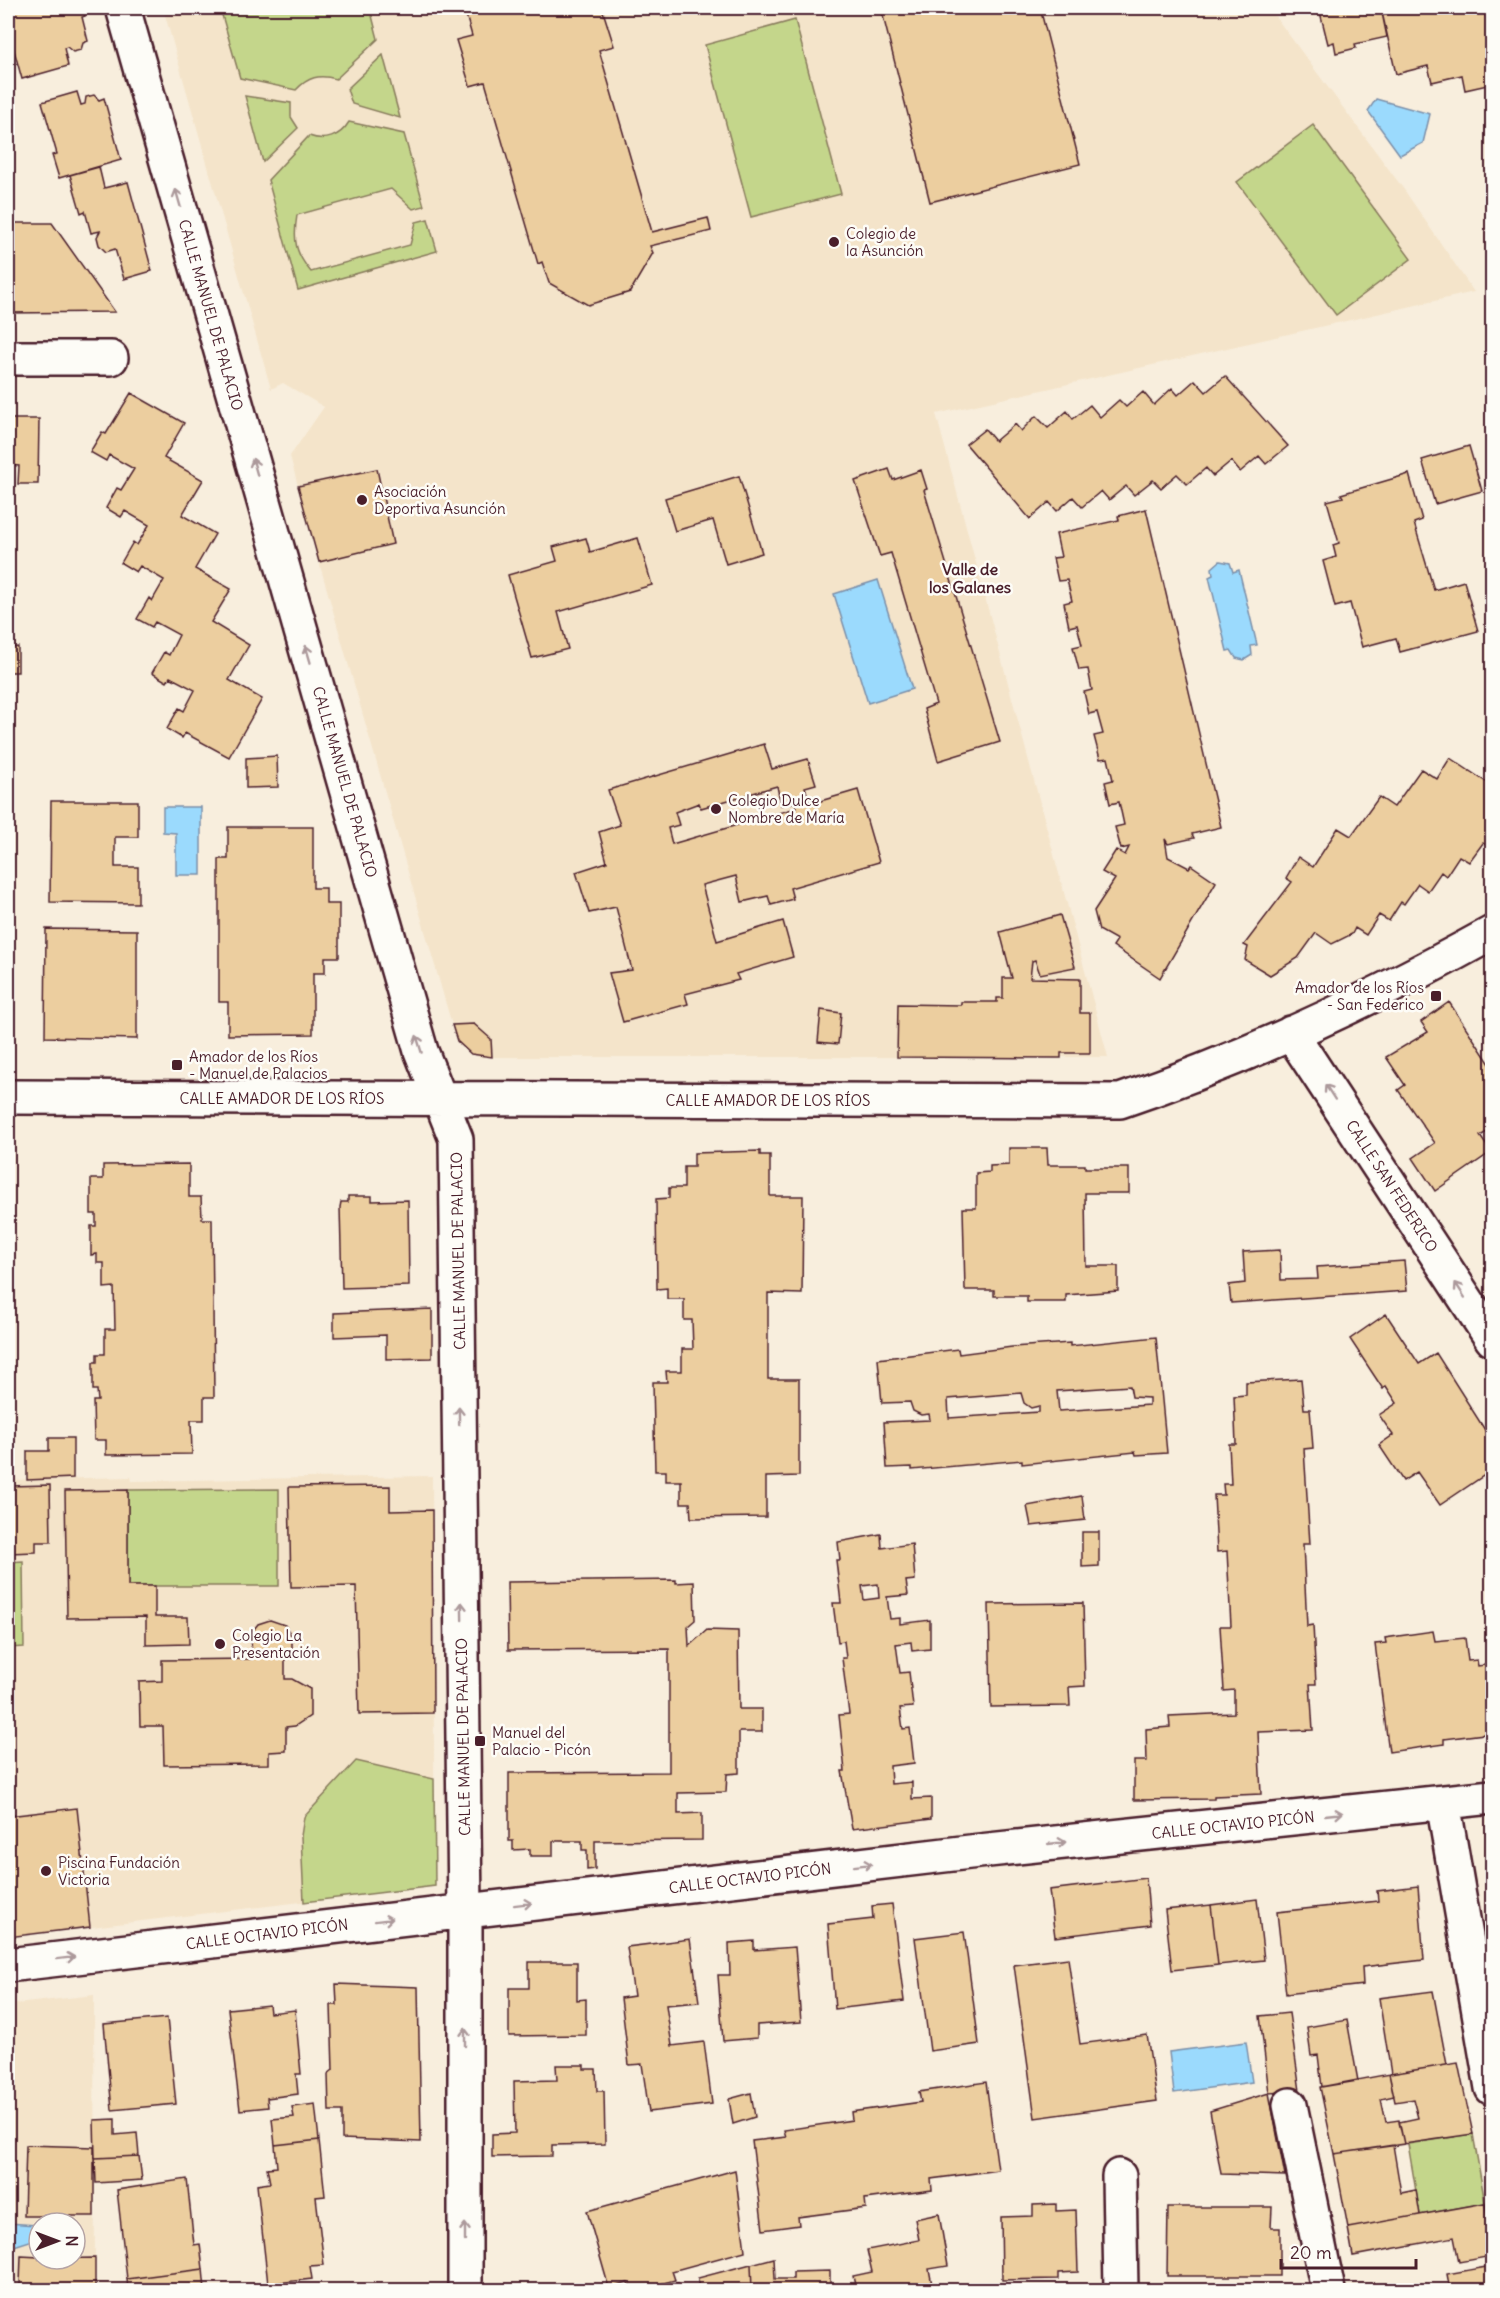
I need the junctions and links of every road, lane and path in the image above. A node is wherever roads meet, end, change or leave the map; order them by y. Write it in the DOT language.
graph roads {
  1 [pos="123,8"];
  2 [pos="8,358"];
  3 [pos="111,358"];
  4 [pos="1492,933"];
  5 [pos="1291,1033"];
  6 [pos="8,1096"];
  7 [pos="439,1099"];
  8 [pos="1492,1339"];
  9 [pos="1492,1797"];
  10 [pos="1443,1803"];
  11 [pos="465,1911"];
  12 [pos="8,1965"];
  13 [pos="1492,2088"];
  14 [pos="1290,2105"];
  15 [pos="1119,2176"];
  16 [pos="465,2290"];
  17 [pos="1120,2290"];
  18 [pos="1328,2290"];
  7 -- 1 [label="street, CALLE MANUEL DE PALACIO, one-way"];
  2 -- 3 [label="street"];
  4 -- 5 [label="street, CALLE AMADOR DE LOS RÍOS"];
  5 -- 7 [label="street, CALLE AMADOR DE LOS RÍOS"];
  8 -- 5 [label="street, CALLE SAN FEDERICO, one-way"];
  6 -- 7 [label="street, CALLE AMADOR DE LOS RÍOS"];
  11 -- 7 [label="street, CALLE MANUEL DE PALACIO, one-way"];
  9 -- 10 [label="street, CALLE OCTAVIO PICÓN"];
  11 -- 10 [label="street, CALLE OCTAVIO PICÓN, one-way"];
  10 -- 13 [label="street"];
  12 -- 11 [label="street, CALLE OCTAVIO PICÓN, one-way"];
  16 -- 11 [label="street, CALLE MANUEL DE PALACIO, one-way"];
  14 -- 18 [label="street"];
  15 -- 17 [label="street"];
}
